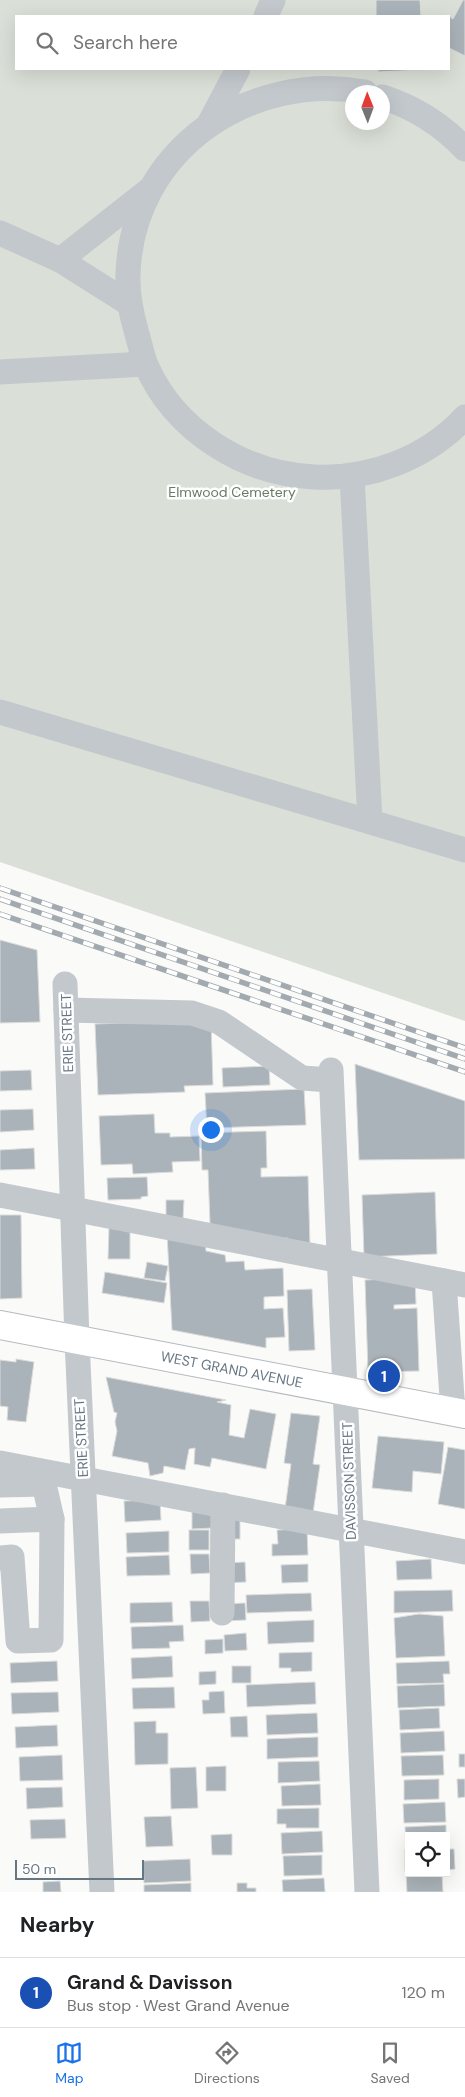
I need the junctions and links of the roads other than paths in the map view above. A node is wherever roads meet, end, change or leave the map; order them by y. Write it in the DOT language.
graph roads {
  1 [pos="273,0"];
  2 [pos="266,15"];
  3 [pos="237,70"];
  4 [pos="345,90"];
  5 [pos="390,100"];
  6 [pos="208,125"];
  7 [pos="465,149"];
  8 [pos="153,187"];
  9 [pos="0,233"];
  10 [pos="60,260"];
  11 [pos="128,303"];
  12 [pos="146,364"];
  13 [pos="0,372"];
  14 [pos="465,416"];
  15 [pos="352,476"];
  16 [pos="0,712"];
  17 [pos="370,821"];
  18 [pos="465,850"];
  19 [pos="65,984"];
  20 [pos="66,1010"];
  21 [pos="0,1195"];
  22 [pos="73,1209"];
  23 [pos="339,1261"];
  24 [pos="455,1283"];
  25 [pos="0,1324"];
  26 [pos="77,1340"];
  27 [pos="345,1391"];
  28 [pos="459,1413"];
  29 [pos="0,1463"];
  30 [pos="83,1478"];
  31 [pos="0,1485"];
  32 [pos="223,1505"];
  33 [pos="52,1519"];
  34 [pos="0,1521"];
  35 [pos="351,1530"];
  36 [pos="53,1548"];
  37 [pos="86,1549"];
  38 [pos="465,1552"];
  39 [pos="6,1558"];
  40 [pos="222,1613"];
  41 [pos="102,1892"];
  42 [pos="367,1892"];
  1 -- 2 [label="street"];
  3 -- 6 [label="street"];
  4 -- 6 [label="street"];
  5 -- 7 [label="street"];
  6 -- 8 [label="street"];
  8 -- 10 [label="street"];
  8 -- 11 [label="street"];
  9 -- 10 [label="street"];
  10 -- 11 [label="street"];
  11 -- 12 [label="street"];
  12 -- 13 [label="street"];
  12 -- 15 [label="street"];
  14 -- 15 [label="street"];
  15 -- 17 [label="street"];
  16 -- 17 [label="street"];
  17 -- 18 [label="street"];
  19 -- 20 [label="street, ERIE STREET"];
  20 -- 22 [label="street, ERIE STREET"];
  20 -- 23 [label="street, DAVISSON STREET"];
  21 -- 22 [label="street"];
  22 -- 23 [label="street"];
  22 -- 26 [label="street, ERIE STREET"];
  23 -- 24 [label="street"];
  23 -- 27 [label="street, DAVISSON STREET"];
  24 -- 28 [label="street"];
  25 -- 26 [label="main road, WEST GRAND AVENUE"];
  26 -- 27 [label="main road, WEST GRAND AVENUE"];
  26 -- 30 [label="street, ERIE STREET"];
  27 -- 28 [label="main road, WEST GRAND AVENUE"];
  27 -- 35 [label="street, DAVISSON STREET"];
  29 -- 30 [label="street"];
  30 -- 32 [label="street"];
  30 -- 37 [label="street, ERIE STREET"];
  31 -- 33 [label="street"];
  32 -- 35 [label="street"];
  32 -- 40 [label="street"];
  33 -- 34 [label="street"];
  33 -- 36 [label="street"];
  35 -- 38 [label="street"];
  35 -- 42 [label="street, DAVISSON STREET"];
  36 -- 37 [label="street"];
  36 -- 39 [label="street"];
  36 -- 39 [label="street"];
  37 -- 41 [label="street, ERIE STREET"];
}
